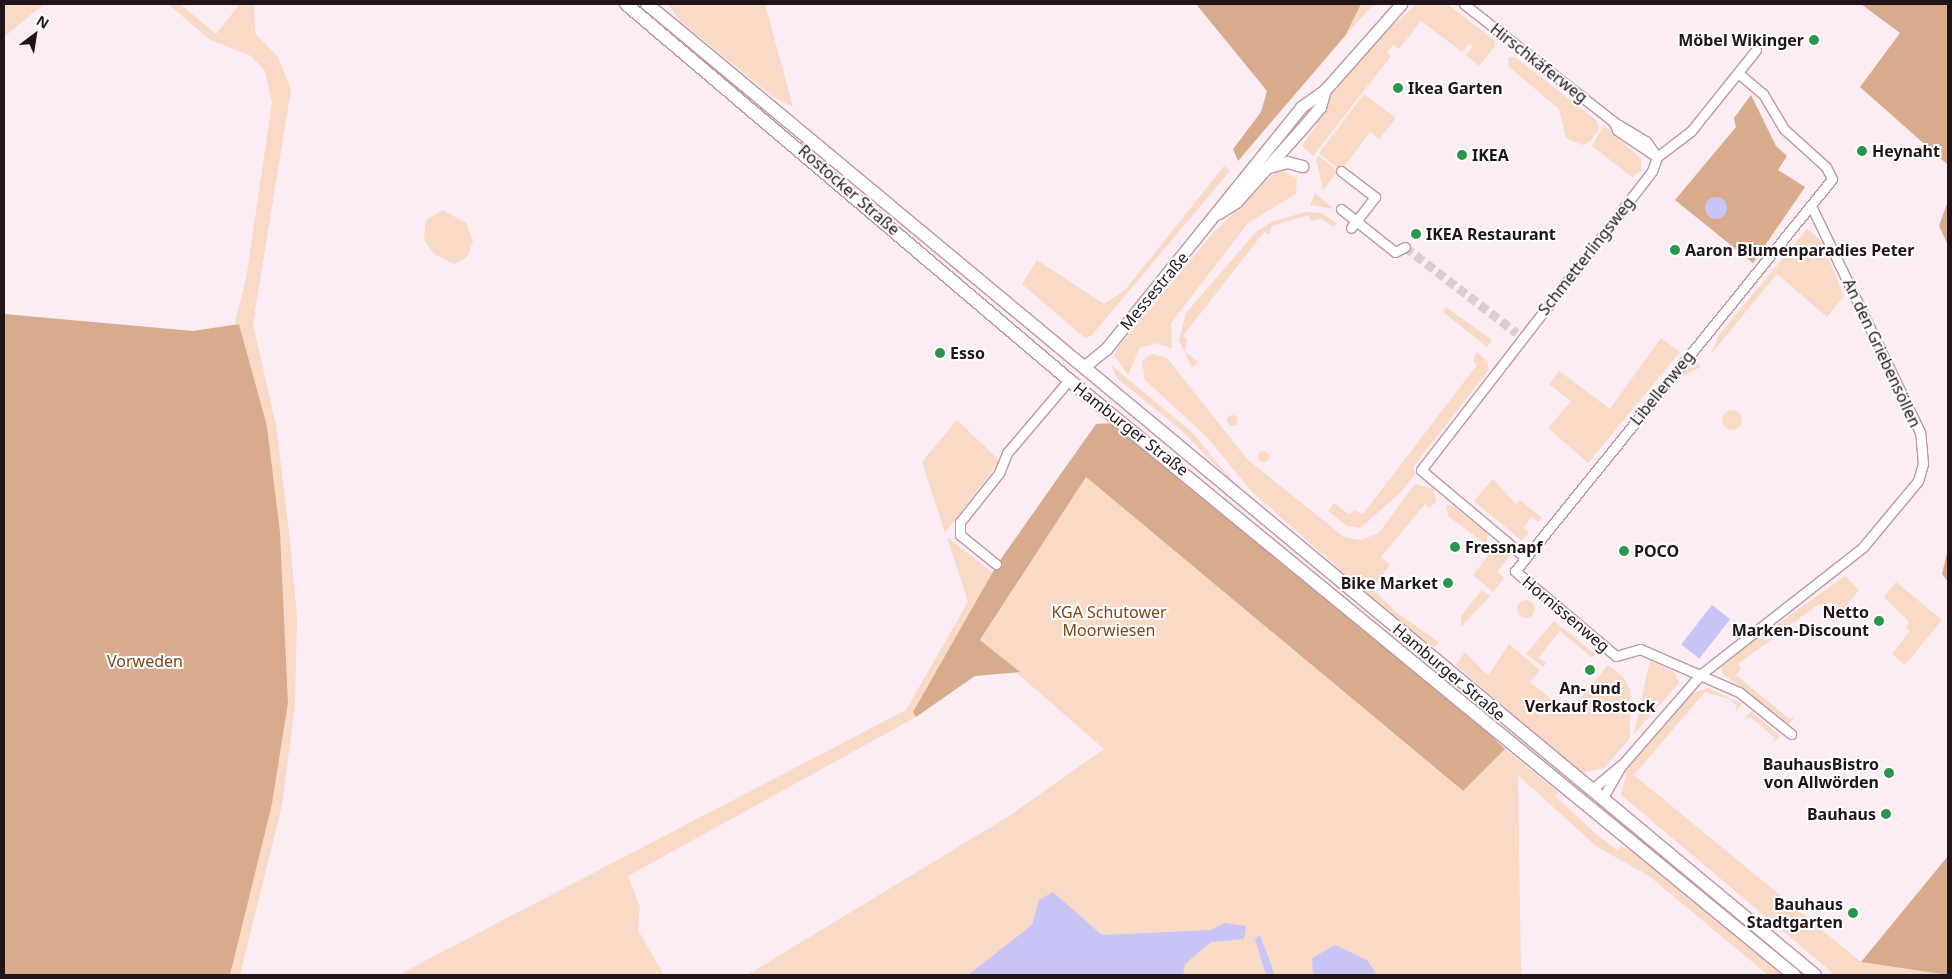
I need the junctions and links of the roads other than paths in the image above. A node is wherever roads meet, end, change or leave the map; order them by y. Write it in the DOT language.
graph roads {
  1 [pos="626,4"];
  2 [pos="647,4"];
  3 [pos="1401,4"];
  4 [pos="1464,4"];
  5 [pos="1756,50"];
  6 [pos="1738,73"];
  7 [pos="1325,90"];
  8 [pos="1657,157"];
  9 [pos="1302,166"];
  10 [pos="1264,169"];
  11 [pos="1341,170"];
  12 [pos="1811,206"];
  13 [pos="1341,210"];
  14 [pos="1219,213"];
  15 [pos="1354,224"];
  16 [pos="1405,247"];
  17 [pos="1086,365"];
  18 [pos="1069,380"];
  19 [pos="1421,470"];
  20 [pos="1526,558"];
  21 [pos="996,564"];
  22 [pos="1515,571"];
  23 [pos="1700,675"];
  24 [pos="1791,734"];
  25 [pos="1621,766"];
  26 [pos="1591,790"];
  27 [pos="1602,799"];
  28 [pos="1581,802"];
  29 [pos="1592,812"];
  30 [pos="1794,975"];
  31 [pos="1815,975"];
  1 -- 18 [label="main road, Rostocker Straße"];
  2 -- 17 [label="main road, Rostocker Straße"];
  3 -- 7 [label="main road, Messestraße"];
  4 -- 8 [label="street, Hirschkäferweg"];
  5 -- 6 [label="street, Schmetterlingsweg"];
  6 -- 8 [label="street, Schmetterlingsweg"];
  6 -- 12 [label="street"];
  7 -- 10 [label="main road, Messestraße"];
  7 -- 14 [label="main road, Messestraße"];
  8 -- 19 [label="street, Schmetterlingsweg"];
  9 -- 10 [label="main road"];
  10 -- 14 [label="main road, Messestraße"];
  11 -- 15 [label="street"];
  12 -- 20 [label="street, Libellenweg"];
  12 -- 23 [label="street, An den Griebensöllen"];
  13 -- 15 [label="street"];
  14 -- 17 [label="main road, Messestraße"];
  15 -- 16 [label="street"];
  17 -- 18 [label="main road"];
  17 -- 26 [label="main road, Hamburger Straße"];
  18 -- 21 [label="street"];
  18 -- 28 [label="main road, Hamburger Straße"];
  19 -- 20 [label="street, Hornissenweg"];
  20 -- 22 [label="street, Libellenweg"];
  22 -- 23 [label="street, Hornissenweg"];
  23 -- 24 [label="street"];
  23 -- 25 [label="street, An den Griebensöllen"];
  25 -- 26 [label="street, An den Griebensöllen"];
  25 -- 27 [label="street, An den Griebensöllen"];
  26 -- 27 [label="main road, Hamburger Straße"];
  26 -- 28 [label="main road, An den Griebensöllen"];
  27 -- 29 [label="main road, An den Griebensöllen"];
  27 -- 31 [label="main road, Hamburger Straße"];
  28 -- 29 [label="main road, Hamburger Straße"];
  29 -- 30 [label="main road, Hamburger Straße"];
}
